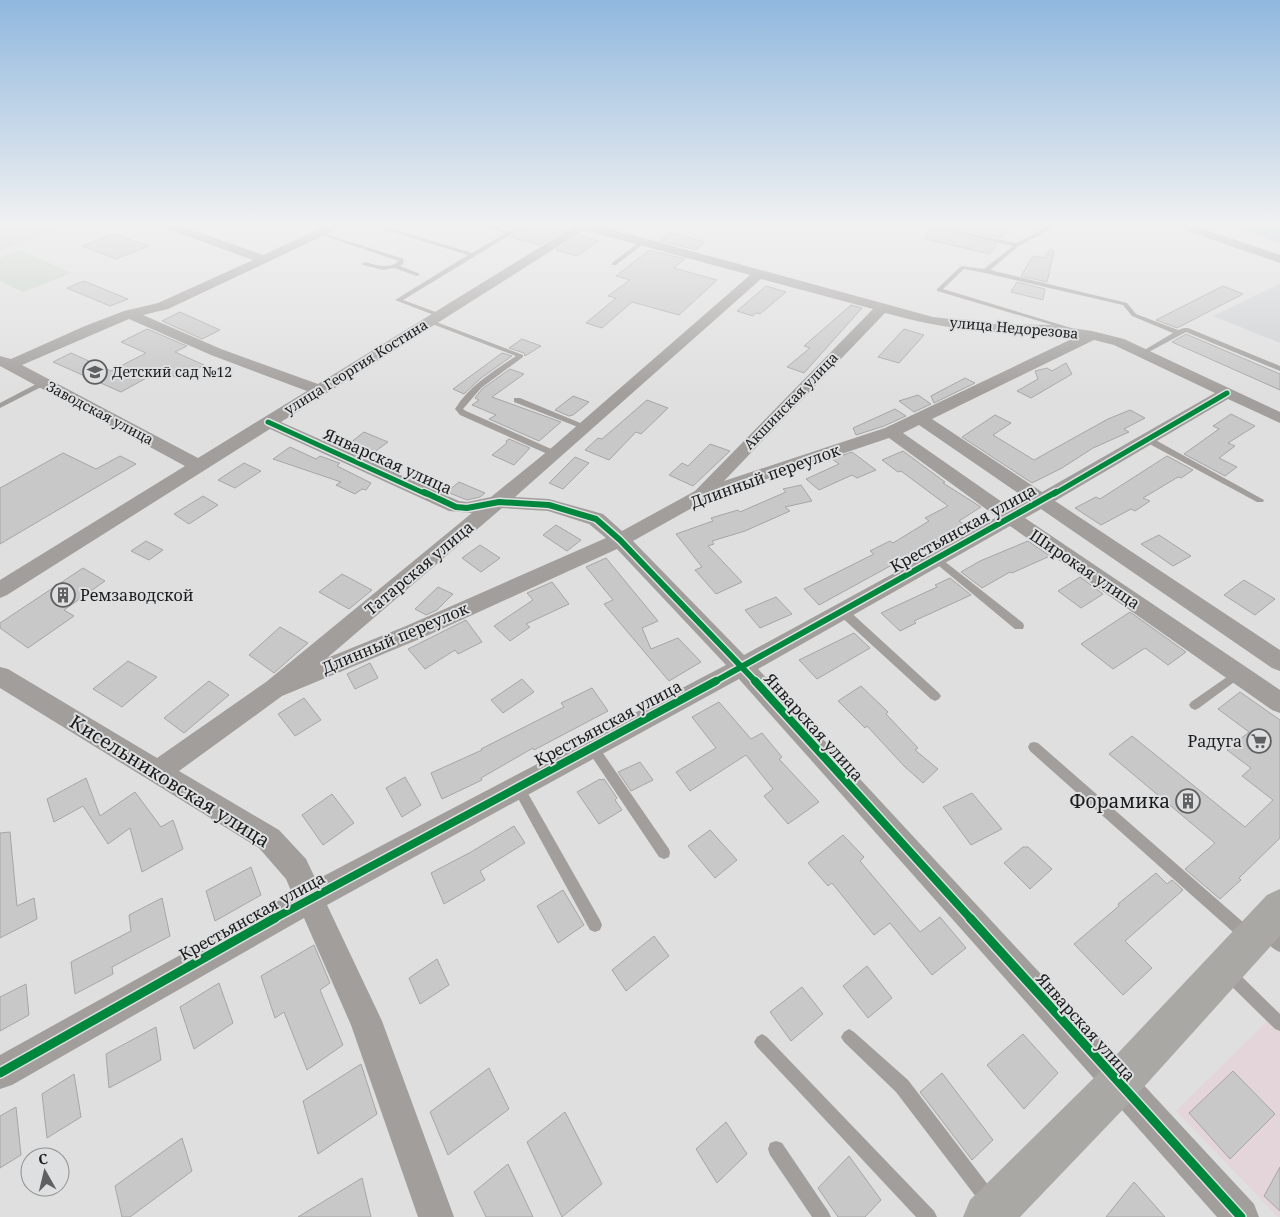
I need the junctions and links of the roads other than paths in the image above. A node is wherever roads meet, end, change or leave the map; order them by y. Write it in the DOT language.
graph roads {
  1 [pos="217,281"];
  2 [pos="430,281"];
  3 [pos="493,281"];
  4 [pos="751,281"];
  5 [pos="784,281"];
  6 [pos="949,281"];
  7 [pos="1026,281"];
  8 [pos="882,308"];
  9 [pos="129,314"];
  10 [pos="434,318"];
  11 [pos="1178,333"];
  12 [pos="1092,335"];
  13 [pos="1143,353"];
  14 [pos="4,363"];
  15 [pos="1280,369"];
  16 [pos="45,384"];
  17 [pos="319,390"];
  18 [pos="1227,393"];
  19 [pos="517,400"];
  20 [pos="0,406"];
  21 [pos="921,418"];
  22 [pos="1280,418"];
  23 [pos="268,422"];
  24 [pos="586,427"];
  25 [pos="892,432"];
  26 [pos="1147,439"];
  27 [pos="555,454"];
  28 [pos="199,466"];
  29 [pos="701,495"];
  30 [pos="1260,500"];
  31 [pos="1041,501"];
  32 [pos="499,502"];
  33 [pos="1010,517"];
  34 [pos="620,540"];
  35 [pos="936,559"];
  36 [pos="0,590"];
  37 [pos="842,611"];
  38 [pos="1019,626"];
  39 [pos="1280,662"];
  40 [pos="742,667"];
  41 [pos="1238,674"];
  42 [pos="0,676"];
  43 [pos="274,689"];
  44 [pos="935,696"];
  45 [pos="1280,703"];
  46 [pos="1195,705"];
  47 [pos="592,747"];
  48 [pos="1034,747"];
  49 [pos="159,771"];
  50 [pos="518,787"];
  51 [pos="664,853"];
  52 [pos="309,900"];
  53 [pos="596,925"];
  54 [pos="1268,930"];
  55 [pos="1224,969"];
  56 [pos="1280,1024"];
  57 [pos="849,1037"];
  58 [pos="762,1042"];
  59 [pos="0,1074"];
  60 [pos="1118,1084"];
  61 [pos="776,1149"];
  62 [pos="991,1213"];
  63 [pos="436,1217"];
  64 [pos="822,1217"];
  65 [pos="928,1217"];
  66 [pos="1241,1217"];
  1 -- 9 [label="street"];
  2 -- 10 [label="lane"];
  3 -- 10 [label="street, улица Георгия Костина"];
  4 -- 24 [label="street, Татарская улица"];
  5 -- 8 [label="street, улица Недорезова"];
  6 -- 12 [label="lane"];
  7 -- 11 [label="lane"];
  8 -- 12 [label="street, улица Недорезова"];
  8 -- 29 [label="street, Акшинская улица"];
  9 -- 14 [label="street"];
  9 -- 17 [label="street"];
  10 -- 17 [label="street, улица Георгия Костина"];
  10 -- 27 [label="lane"];
  11 -- 13 [label="lane"];
  11 -- 15 [label="lane"];
  12 -- 13 [label="street, улица Недорезова"];
  12 -- 21 [label="street, Длинный переулок"];
  13 -- 18 [label="street, улица Недорезова"];
  14 -- 16 [label="street, Заводская улица"];
  16 -- 20 [label="lane"];
  16 -- 28 [label="street, Заводская улица"];
  17 -- 23 [label="street, улица Георгия Костина"];
  18 -- 22 [label="street, улица Недорезова"];
  18 -- 26 [label="street, Крестьянская улица"];
  19 -- 24 [label="lane"];
  21 -- 25 [label="street, Длинный переулок"];
  21 -- 31 [label="street, Широкая улица"];
  23 -- 28 [label="street, улица Георгия Костина"];
  23 -- 32 [label="street, Январская улица"];
  24 -- 27 [label="street, Татарская улица"];
  25 -- 29 [label="street, Длинный переулок"];
  25 -- 33 [label="street, Широкая улица"];
  26 -- 30 [label="lane"];
  26 -- 31 [label="street, Крестьянская улица"];
  27 -- 32 [label="street, Татарская улица"];
  28 -- 36 [label="street, улица Георгия Костина"];
  29 -- 34 [label="street, Длинный переулок"];
  31 -- 33 [label="street, Крестьянская улица"];
  31 -- 39 [label="street, Широкая улица"];
  32 -- 34 [label="street, Январская улица"];
  32 -- 43 [label="street, Татарская улица"];
  33 -- 35 [label="street, Крестьянская улица"];
  33 -- 41 [label="street, Широкая улица"];
  34 -- 40 [label="street, Январская улица"];
  34 -- 43 [label="street, Длинный переулок"];
  35 -- 37 [label="street, Крестьянская улица"];
  35 -- 38 [label="lane"];
  37 -- 40 [label="street, Крестьянская улица"];
  37 -- 44 [label="lane"];
  40 -- 47 [label="street, Крестьянская улица"];
  40 -- 60 [label="street, Январская улица"];
  41 -- 45 [label="street, Широкая улица"];
  41 -- 46 [label="lane"];
  42 -- 49 [label="street, Кисельниковская улица"];
  43 -- 49 [label="street, Татарская улица"];
  47 -- 50 [label="street, Крестьянская улица"];
  47 -- 51 [label="lane"];
  48 -- 54 [label="lane"];
  49 -- 52 [label="street, Кисельниковская улица"];
  50 -- 52 [label="street, Крестьянская улица"];
  50 -- 53 [label="lane"];
  52 -- 59 [label="street, Крестьянская улица"];
  52 -- 63 [label="street, Кисельниковская улица"];
  54 -- 55 [label="main road"];
  55 -- 56 [label="lane"];
  55 -- 60 [label="main road"];
  57 -- 62 [label="lane"];
  58 -- 65 [label="lane"];
  60 -- 62 [label="main road"];
  60 -- 66 [label="street, Январская улица"];
  61 -- 64 [label="lane"];
}
